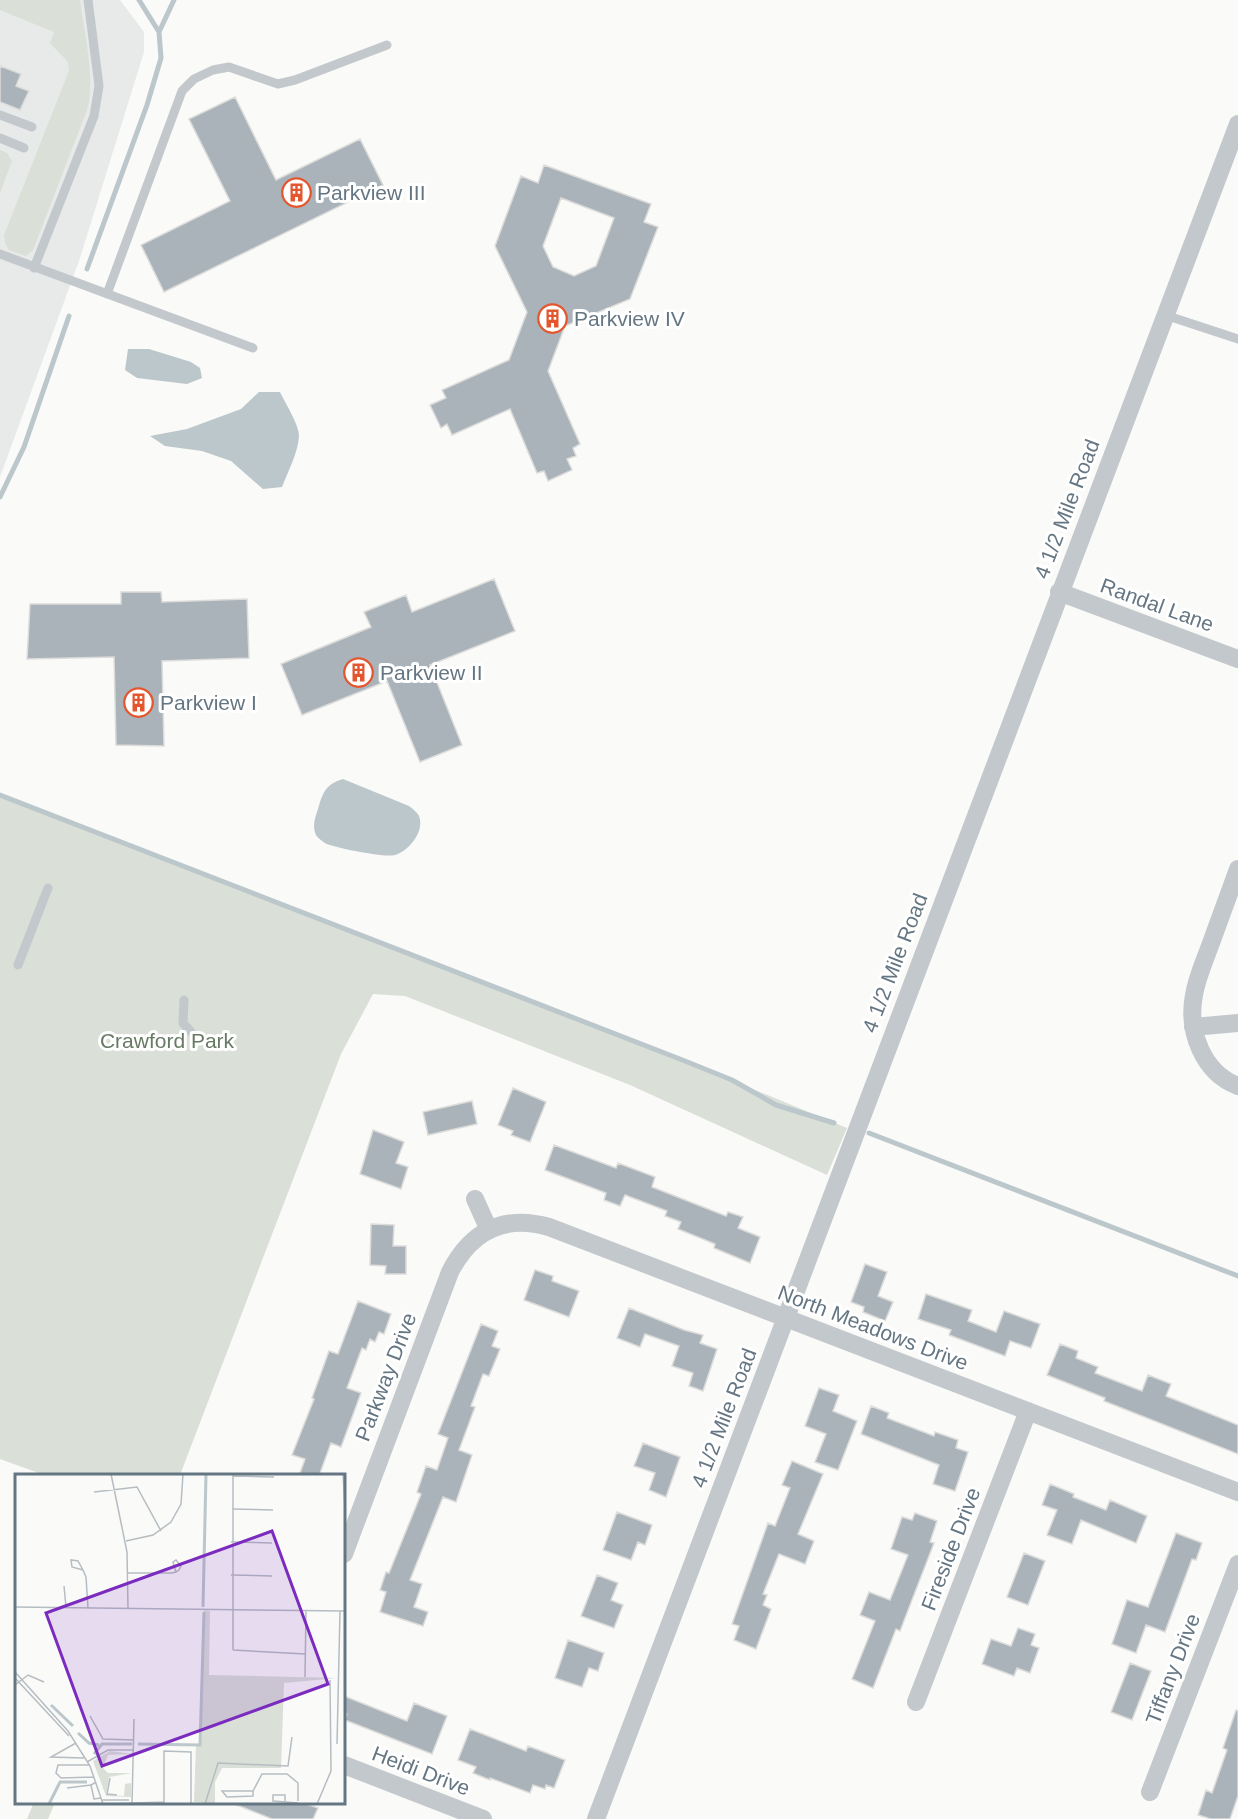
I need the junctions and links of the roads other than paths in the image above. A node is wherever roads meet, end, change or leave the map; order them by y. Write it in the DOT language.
graph roads {
  1 [pos="88,0"];
  2 [pos="387,45"];
  3 [pos="0,115"];
  4 [pos="1238,124"];
  5 [pos="32,127"];
  6 [pos="0,138"];
  7 [pos="24,148"];
  8 [pos="1232,160"];
  9 [pos="0,254"];
  10 [pos="34,268"];
  11 [pos="107,294"];
  12 [pos="1165,315"];
  13 [pos="1238,339"];
  14 [pos="253,348"];
  15 [pos="1059,592"];
  16 [pos="1238,659"];
  17 [pos="1238,869"];
  18 [pos="48,888"];
  19 [pos="18,965"];
  20 [pos="184,1000"];
  21 [pos="1238,1023"];
  22 [pos="1193,1027"];
  23 [pos="191,1032"];
  24 [pos="1238,1086"];
  25 [pos="475,1199"];
  26 [pos="489,1230"];
  27 [pos="785,1318"];
  28 [pos="1028,1412"];
  29 [pos="1238,1492"];
  30 [pos="345,1551"];
  31 [pos="1238,1564"];
  32 [pos="916,1702"];
  33 [pos="345,1765"];
  34 [pos="1150,1792"];
  35 [pos="483,1819"];
  36 [pos="596,1819"];
  1 -- 10 [label="lane"];
  2 -- 11 [label="lane"];
  3 -- 5 [label="lane"];
  4 -- 8 [label="street, 4 1/2 Mile Road"];
  6 -- 7 [label="lane"];
  8 -- 12 [label="street, 4 1/2 Mile Road"];
  9 -- 10 [label="lane"];
  10 -- 11 [label="lane"];
  11 -- 14 [label="lane"];
  12 -- 13 [label="lane"];
  12 -- 15 [label="street, 4 1/2 Mile Road"];
  15 -- 16 [label="street, Randal Lane"];
  15 -- 27 [label="street, 4 1/2 Mile Road"];
  17 -- 22 [label="street"];
  18 -- 19 [label="lane"];
  20 -- 23 [label="lane"];
  21 -- 22 [label="street"];
  22 -- 24 [label="street"];
  25 -- 26 [label="street"];
  26 -- 27 [label="street, North Meadows Drive"];
  26 -- 30 [label="street, Parkway Drive"];
  27 -- 28 [label="street, North Meadows Drive"];
  27 -- 36 [label="street, 4 1/2 Mile Road"];
  28 -- 29 [label="street, North Meadows Drive"];
  28 -- 32 [label="street, Fireside Drive"];
  31 -- 34 [label="street, Tiffany Drive"];
  33 -- 35 [label="street, Heidi Drive"];
}
